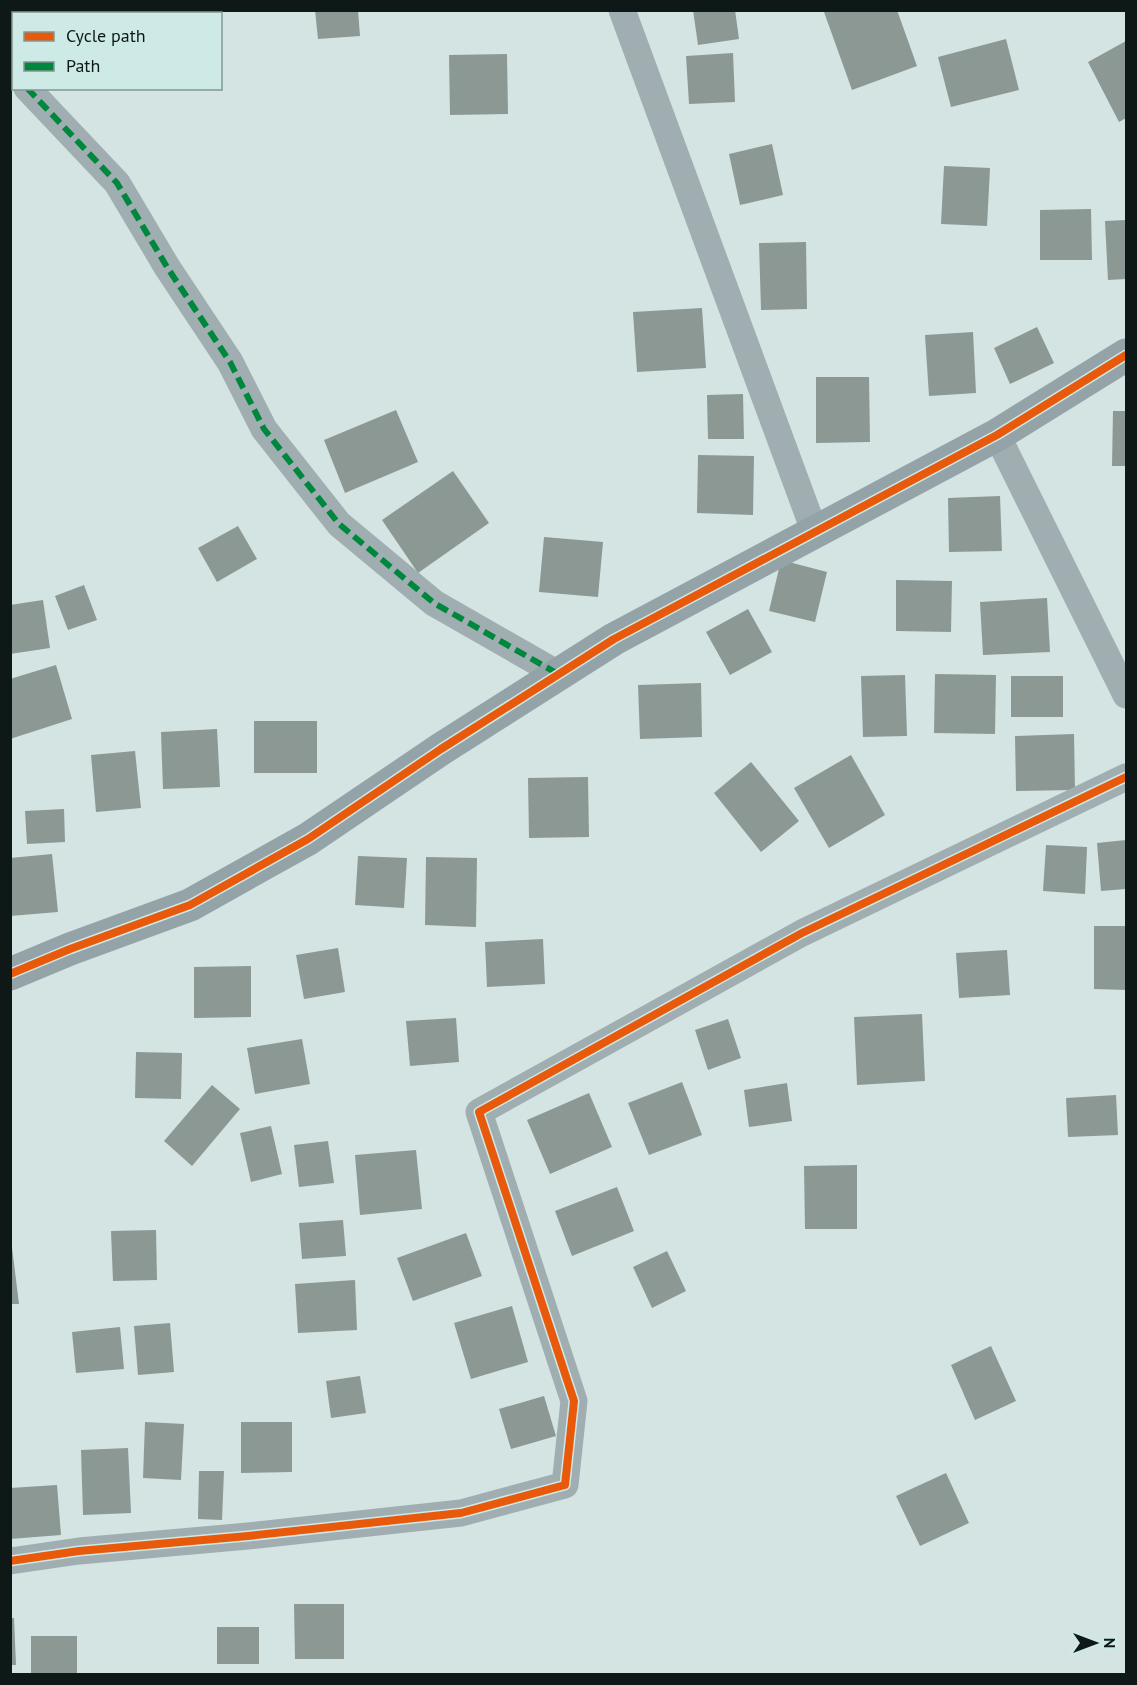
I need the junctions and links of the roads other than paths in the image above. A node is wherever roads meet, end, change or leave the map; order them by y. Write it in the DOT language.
graph roads {
  1 [pos="622,10"];
  2 [pos="29,90"];
  3 [pos="1126,356"];
  4 [pos="996,435"];
  5 [pos="815,533"];
  6 [pos="558,674"];
  7 [pos="1126,695"];
  8 [pos="1126,777"];
  9 [pos="10,974"];
  10 [pos="10,1561"];
  1 -- 5 [label="street"];
  2 -- 6 [label="street"];
  3 -- 4 [label="street"];
  4 -- 5 [label="street"];
  4 -- 7 [label="street"];
  5 -- 6 [label="street"];
  6 -- 9 [label="street"];
  8 -- 10 [label="street"];
}
